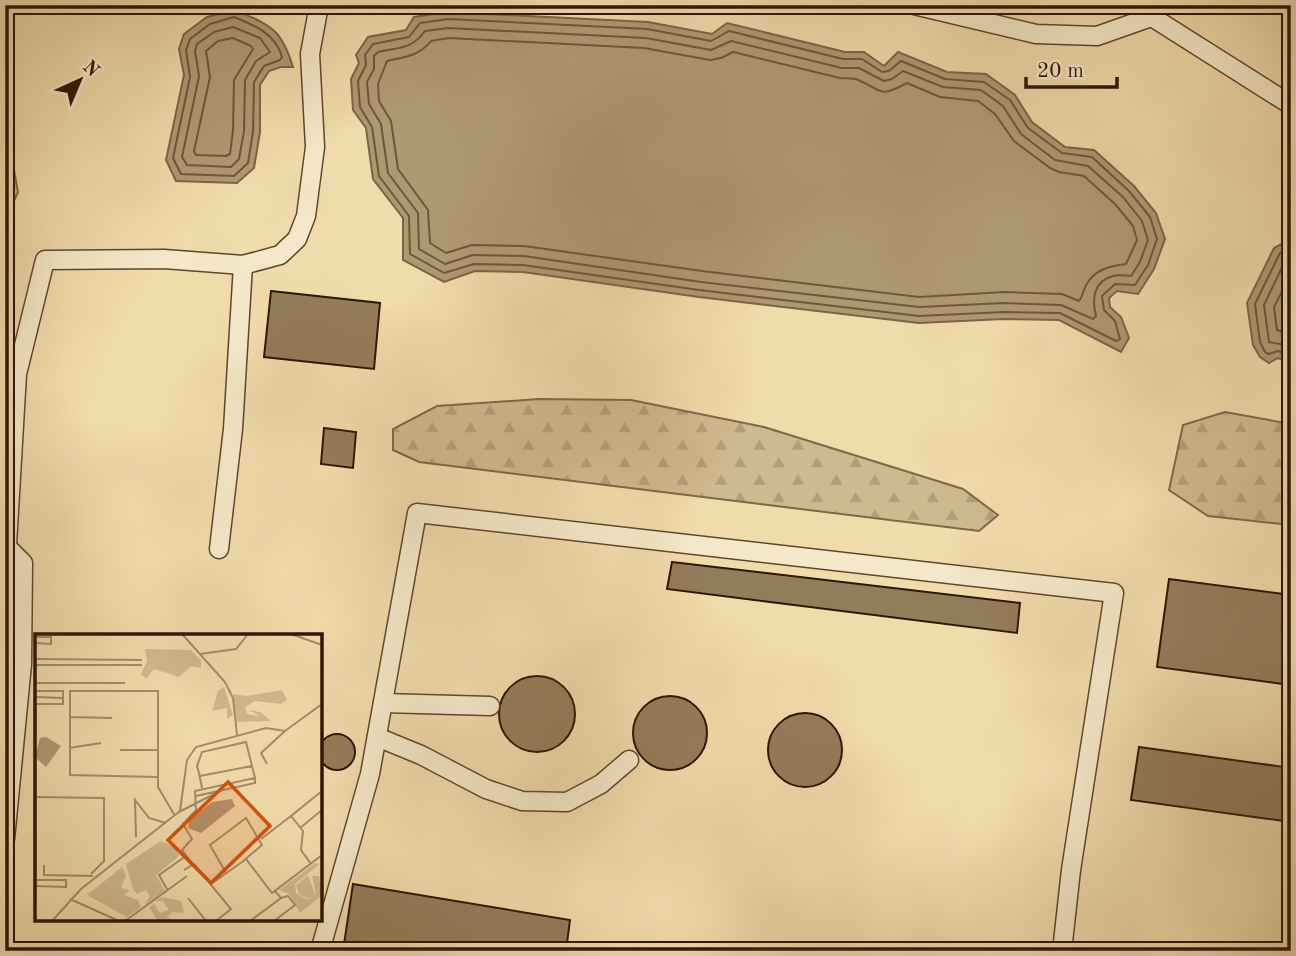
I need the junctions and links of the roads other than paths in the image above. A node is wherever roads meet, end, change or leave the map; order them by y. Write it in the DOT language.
graph roads {
  1 [pos="319,5"];
  2 [pos="899,5"];
  3 [pos="1133,5"];
  4 [pos="919,6"];
  5 [pos="1151,17"];
  6 [pos="1291,105"];
  7 [pos="243,265"];
  8 [pos="11,373"];
  9 [pos="6,545"];
  10 [pos="219,549"];
  11 [pos="383,703"];
  12 [pos="490,706"];
  13 [pos="377,737"];
  14 [pos="629,760"];
  15 [pos="5,839"];
  16 [pos="320,951"];
  17 [pos="1062,951"];
  1 -- 7 [label="lane"];
  2 -- 4 [label="lane"];
  3 -- 5 [label="lane"];
  4 -- 5 [label="lane"];
  5 -- 6 [label="lane"];
  7 -- 8 [label="lane"];
  7 -- 10 [label="lane"];
  8 -- 9 [label="lane"];
  9 -- 15 [label="lane"];
  11 -- 12 [label="lane"];
  11 -- 13 [label="lane"];
  11 -- 17 [label="lane"];
  13 -- 14 [label="lane"];
  13 -- 16 [label="lane"];
}
